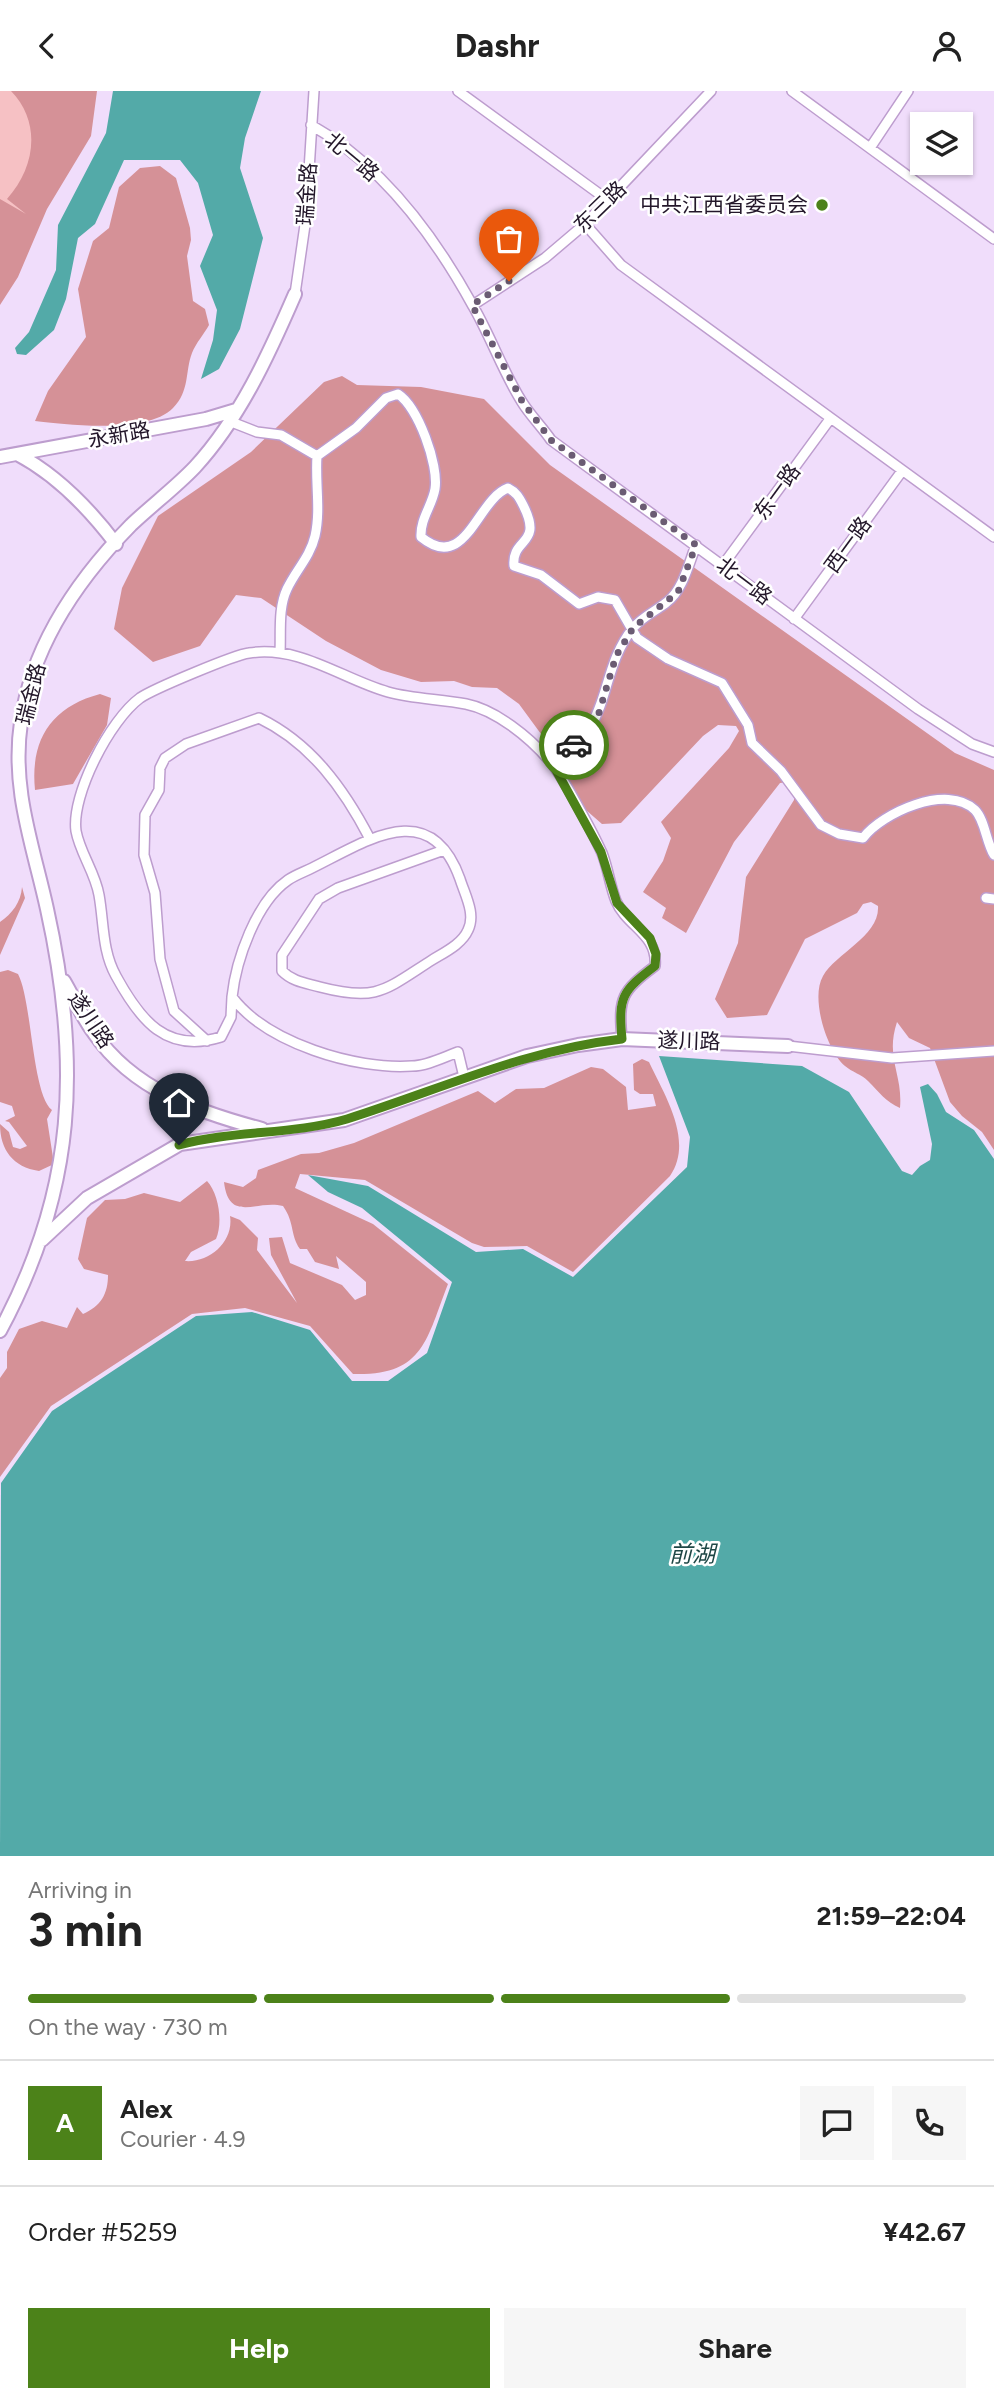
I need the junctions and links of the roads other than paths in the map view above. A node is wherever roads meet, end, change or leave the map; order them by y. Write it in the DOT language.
graph roads {
  1 [pos="314,91"];
  2 [pos="458,91"];
  3 [pos="711,91"];
  4 [pos="792,91"];
  5 [pos="908,91"];
  6 [pos="311,125"];
  7 [pos="870,148"];
  8 [pos="609,201"];
  9 [pos="585,224"];
  10 [pos="994,239"];
  11 [pos="295,294"];
  12 [pos="472,305"];
  13 [pos="233,415"];
  14 [pos="830,419"];
  15 [pos="17,454"];
  16 [pos="317,456"];
  17 [pos="0,457"];
  18 [pos="902,471"];
  19 [pos="994,537"];
  20 [pos="116,544"];
  21 [pos="696,545"];
  22 [pos="723,565"];
  23 [pos="794,619"];
  24 [pos="633,628"];
  25 [pos="280,653"];
  26 [pos="994,752"];
  27 [pos="551,761"];
  28 [pos="370,839"];
  29 [pos="444,850"];
  30 [pos="994,855"];
  31 [pos="62,978"];
  32 [pos="232,997"];
  33 [pos="622,1039"];
  34 [pos="207,1041"];
  35 [pos="788,1046"];
  36 [pos="994,1051"];
  37 [pos="464,1077"];
  38 [pos="271,1131"];
  39 [pos="42,1240"];
  40 [pos="0,1331"];
  1 -- 6 [label="street, 瑞金路"];
  2 -- 8 [label="street"];
  3 -- 8 [label="street, 东三路"];
  4 -- 7 [label="street"];
  5 -- 7 [label="street"];
  6 -- 11 [label="street, 瑞金路"];
  6 -- 12 [label="street, 北一路"];
  7 -- 10 [label="street"];
  8 -- 9 [label="street, 东三路"];
  9 -- 12 [label="street, 东三路"];
  9 -- 14 [label="street"];
  11 -- 13 [label="street, 瑞金路"];
  12 -- 21 [label="street, 北一路"];
  13 -- 15 [label="street, 永新路"];
  13 -- 16 [label="street"];
  13 -- 20 [label="street, 瑞金路"];
  14 -- 18 [label="street"];
  14 -- 22 [label="street, 东一路"];
  15 -- 17 [label="street, 永新路"];
  15 -- 20 [label="street"];
  16 -- 24 [label="street"];
  16 -- 25 [label="street"];
  18 -- 19 [label="street"];
  18 -- 23 [label="street, 西一路"];
  20 -- 31 [label="street, 瑞金路"];
  21 -- 22 [label="street, 北一路"];
  21 -- 24 [label="street"];
  22 -- 23 [label="street, 北一路"];
  23 -- 26 [label="street, 北一路"];
  24 -- 27 [label="street"];
  24 -- 30 [label="street"];
  25 -- 27 [label="street"];
  25 -- 34 [label="street"];
  27 -- 33 [label="street"];
  28 -- 29 [label="street"];
  28 -- 32 [label="street"];
  28 -- 34 [label="street"];
  29 -- 29 [label="street"];
  31 -- 38 [label="street, 遂川路"];
  31 -- 39 [label="street, 瑞金路"];
  32 -- 34 [label="street"];
  32 -- 37 [label="street"];
  33 -- 35 [label="street, 遂川路"];
  33 -- 37 [label="street, 遂川路"];
  35 -- 36 [label="street, 遂川路"];
  37 -- 38 [label="street, 遂川路"];
  38 -- 39 [label="street, 遂川路"];
  39 -- 40 [label="street, 瑞金路"];
}
